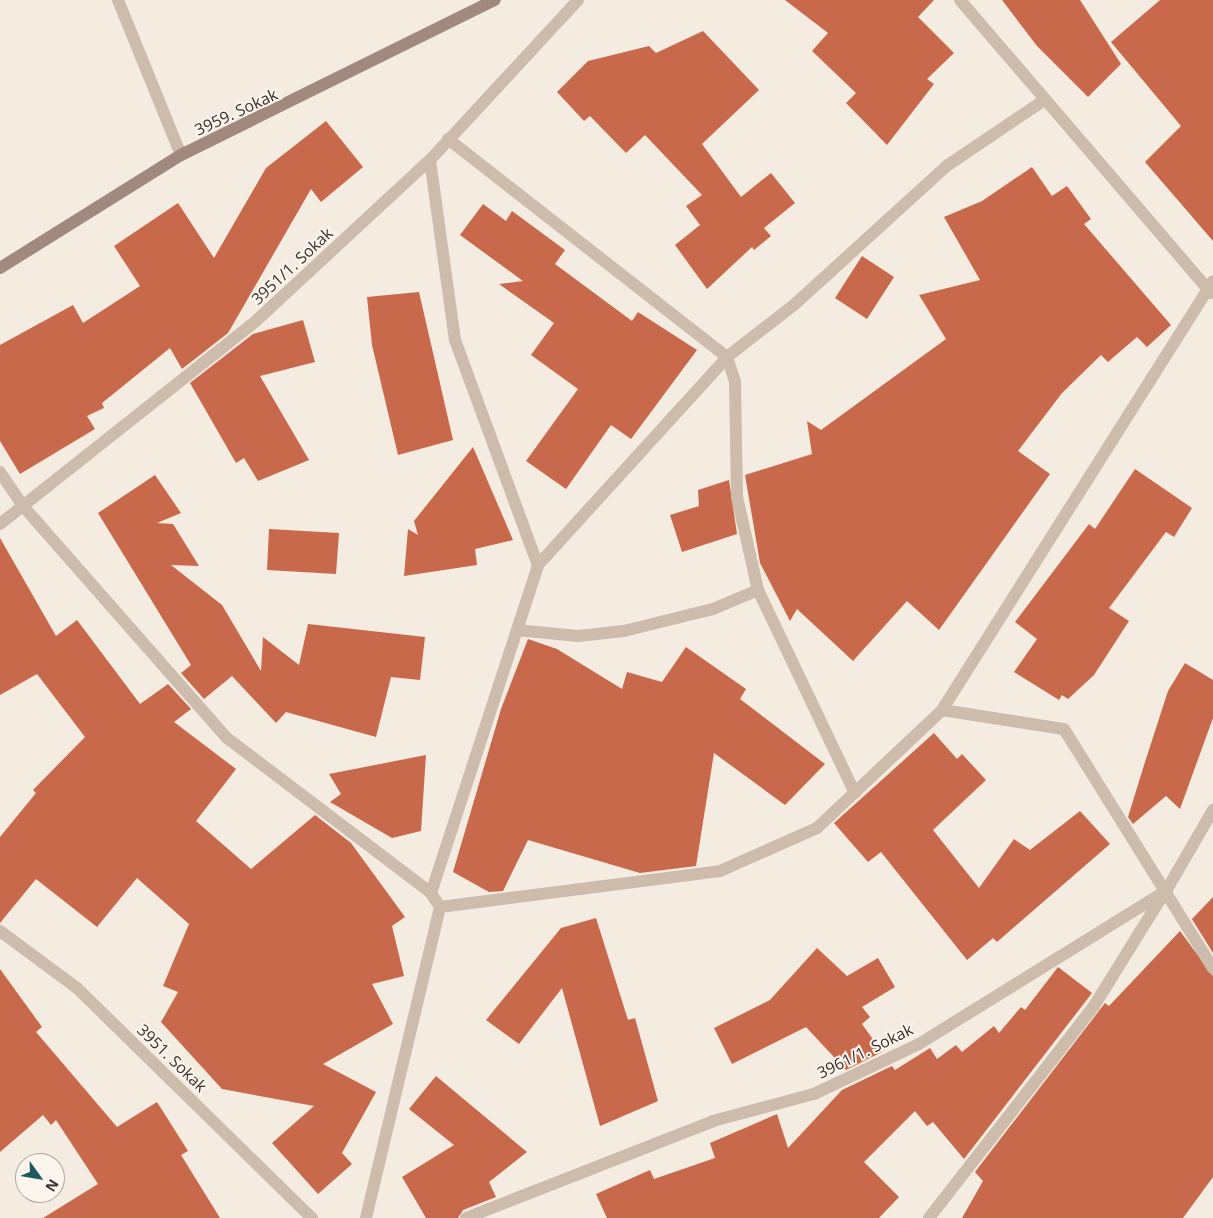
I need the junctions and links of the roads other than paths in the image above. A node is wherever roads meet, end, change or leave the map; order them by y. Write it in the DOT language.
graph roads {
  1 [pos="118,0"];
  2 [pos="495,0"];
  3 [pos="578,0"];
  4 [pos="960,0"];
  5 [pos="1043,101"];
  6 [pos="448,139"];
  7 [pos="181,155"];
  8 [pos="430,160"];
  9 [pos="0,268"];
  10 [pos="1211,288"];
  11 [pos="727,357"];
  12 [pos="0,472"];
  13 [pos="24,506"];
  14 [pos="0,524"];
  15 [pos="538,566"];
  16 [pos="758,590"];
  17 [pos="517,630"];
  18 [pos="942,710"];
  19 [pos="855,793"];
  20 [pos="1213,810"];
  21 [pos="1166,891"];
  22 [pos="431,894"];
  23 [pos="440,907"];
  24 [pos="0,931"];
  25 [pos="1213,968"];
  26 [pos="312,1218"];
  27 [pos="366,1218"];
  28 [pos="466,1218"];
  29 [pos="929,1218"];
  1 -- 7 [label="street"];
  2 -- 7 [label="street, 3959. Sokak"];
  3 -- 6 [label="street, 3951/1. Sokak"];
  4 -- 5 [label="street"];
  5 -- 10 [label="street"];
  5 -- 11 [label="street"];
  6 -- 8 [label="street, 3951/1. Sokak"];
  6 -- 11 [label="street"];
  7 -- 9 [label="street, 3959. Sokak"];
  8 -- 13 [label="street, 3951/1. Sokak"];
  8 -- 15 [label="street"];
  10 -- 18 [label="street"];
  11 -- 15 [label="street"];
  11 -- 16 [label="street"];
  12 -- 13 [label="street"];
  13 -- 14 [label="street, 3951/1. Sokak"];
  13 -- 22 [label="street"];
  15 -- 17 [label="street"];
  16 -- 17 [label="street"];
  16 -- 19 [label="street"];
  17 -- 22 [label="street"];
  18 -- 19 [label="street"];
  18 -- 21 [label="street"];
  19 -- 23 [label="street"];
  20 -- 21 [label="street, 3961/1. Sokak"];
  21 -- 25 [label="street"];
  21 -- 28 [label="street, 3961/1. Sokak"];
  21 -- 29 [label="street"];
  22 -- 23 [label="street"];
  23 -- 27 [label="street"];
  24 -- 26 [label="street, 3951. Sokak"];
}
